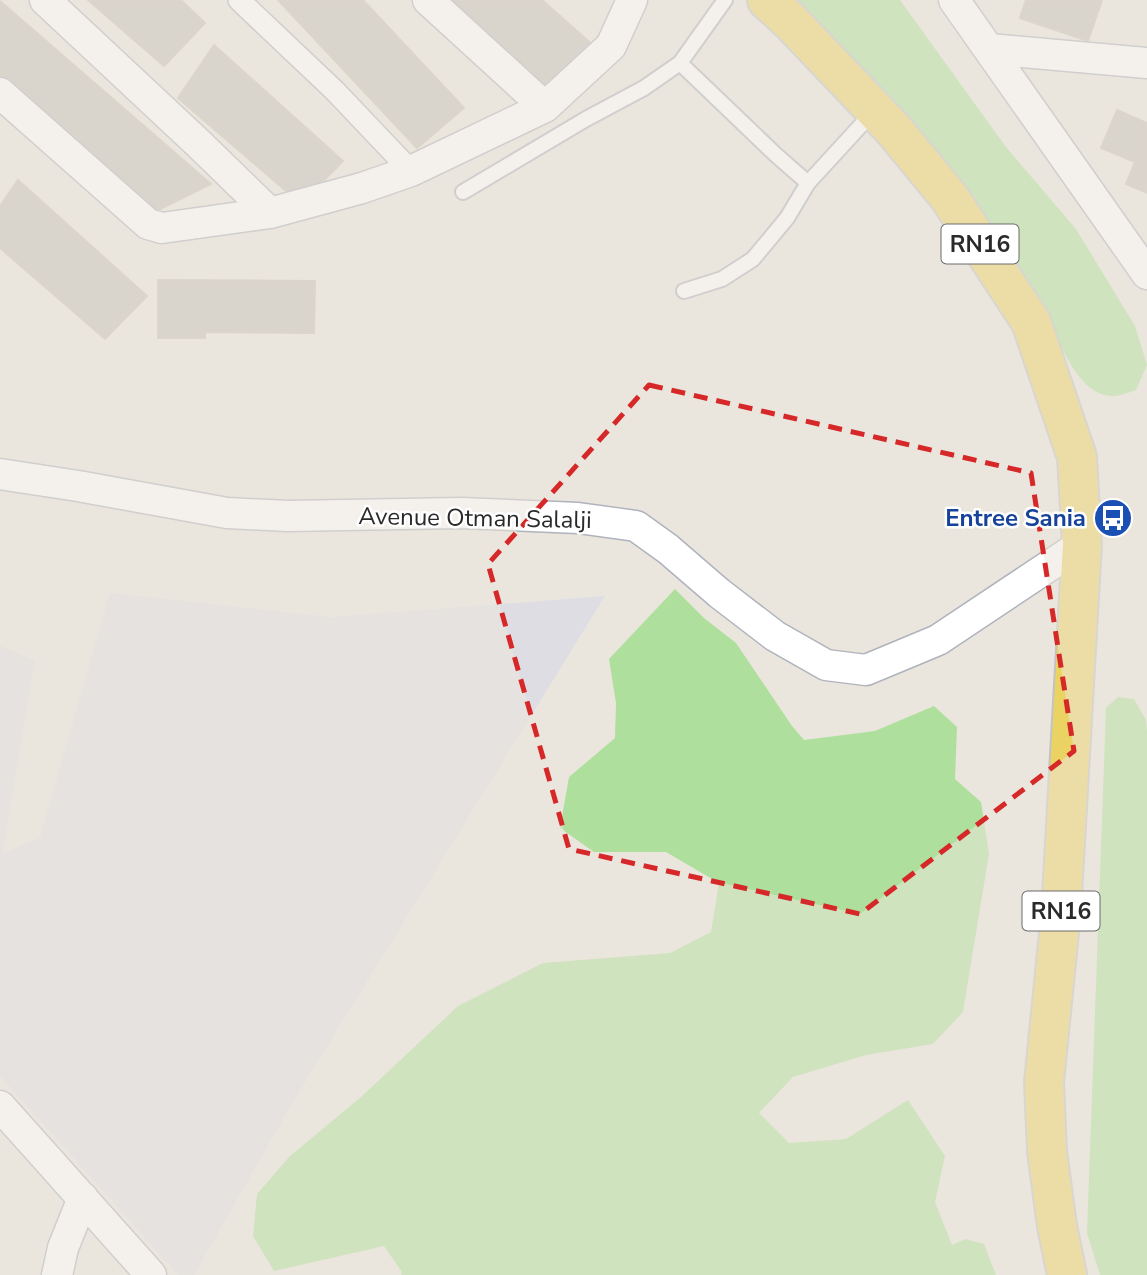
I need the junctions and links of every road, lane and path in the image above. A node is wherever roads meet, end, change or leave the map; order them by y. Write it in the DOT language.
graph roads {
  1 [pos="45,0"];
  2 [pos="239,0"];
  3 [pos="428,0"];
  4 [pos="632,0"];
  5 [pos="725,0"];
  6 [pos="767,0"];
  7 [pos="954,0"];
  8 [pos="990,49"];
  9 [pos="1147,62"];
  10 [pos="680,63"];
  11 [pos="0,93"];
  12 [pos="545,107"];
  13 [pos="875,110"];
  14 [pos="411,171"];
  15 [pos="808,183"];
  16 [pos="463,192"];
  17 [pos="270,213"];
  18 [pos="1147,274"];
  19 [pos="684,291"];
  20 [pos="0,474"];
  21 [pos="1082,544"];
  22 [pos="0,1106"];
  23 [pos="83,1198"];
  24 [pos="57,1275"];
  25 [pos="150,1275"];
  26 [pos="1067,1275"];
  1 -- 17 [label="street"];
  2 -- 14 [label="street"];
  3 -- 12 [label="street"];
  4 -- 12 [label="street"];
  5 -- 10 [label="lane"];
  6 -- 13 [label="main road, RN16"];
  7 -- 8 [label="street"];
  8 -- 9 [label="street"];
  8 -- 18 [label="street"];
  10 -- 15 [label="lane"];
  10 -- 16 [label="lane"];
  11 -- 17 [label="street"];
  12 -- 14 [label="street"];
  13 -- 15 [label="lane"];
  13 -- 21 [label="main road, RN16"];
  14 -- 17 [label="street"];
  15 -- 19 [label="lane"];
  20 -- 21 [label="street, Avenue Otman Salalji"];
  21 -- 26 [label="main road, RN16"];
  22 -- 23 [label="street"];
  23 -- 24 [label="street"];
  23 -- 25 [label="street"];
}
